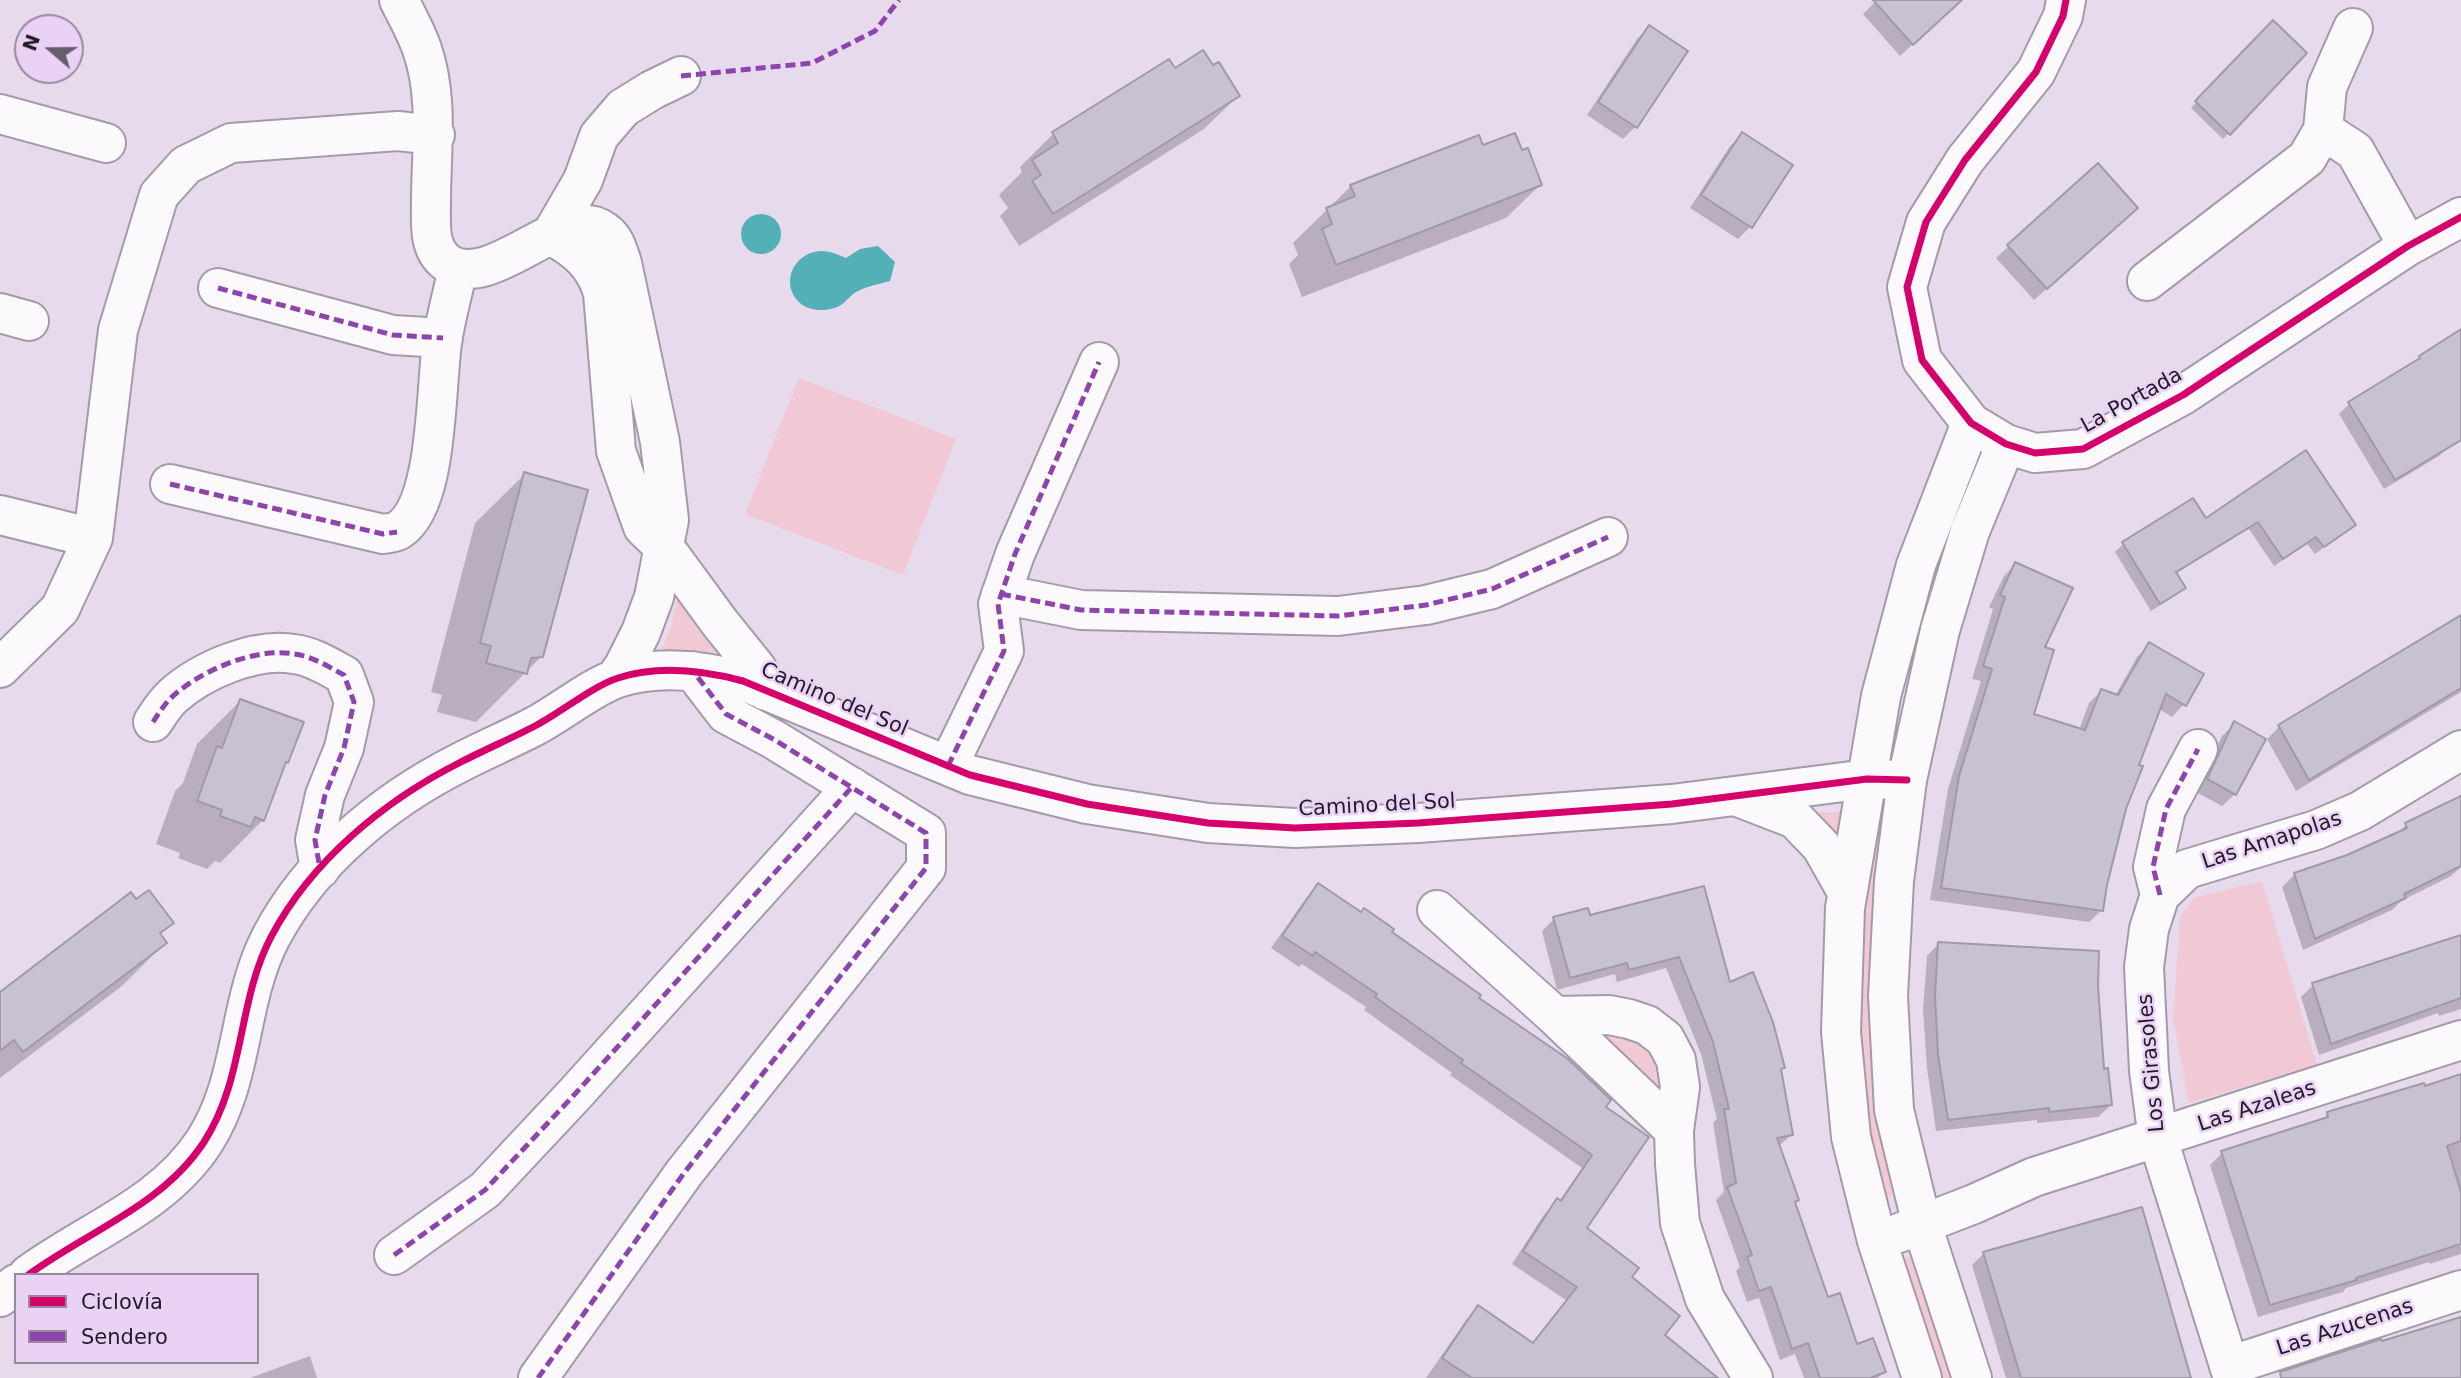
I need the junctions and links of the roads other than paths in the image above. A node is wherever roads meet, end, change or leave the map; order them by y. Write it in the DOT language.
graph roads {
  1 [pos="400,0"];
  2 [pos="2066,0"];
  3 [pos="2353,27"];
  4 [pos="681,76"];
  5 [pos="0,114"];
  6 [pos="2323,130"];
  7 [pos="435,135"];
  8 [pos="106,143"];
  9 [pos="2461,217"];
  10 [pos="551,235"];
  11 [pos="2408,246"];
  12 [pos="458,269"];
  13 [pos="2147,281"];
  14 [pos="218,288"];
  15 [pos="443,338"];
  16 [pos="1099,362"];
  17 [pos="1971,423"];
  18 [pos="2006,444"];
  19 [pos="170,484"];
  20 [pos="0,515"];
  21 [pos="1608,537"];
  22 [pos="93,538"];
  23 [pos="665,548"];
  24 [pos="1002,594"];
  25 [pos="0,668"];
  26 [pos="693,671"];
  27 [pos="615,678"];
  28 [pos="766,691"];
  29 [pos="153,722"];
  30 [pos="2198,749"];
  31 [pos="2461,750"];
  32 [pos="948,766"];
  33 [pos="1867,779"];
  34 [pos="1907,780"];
  35 [pos="852,787"];
  36 [pos="1736,796"];
  37 [pos="320,869"];
  38 [pos="1847,892"];
  39 [pos="2160,895"];
  40 [pos="1437,910"];
  41 [pos="1555,1016"];
  42 [pos="2461,1040"];
  43 [pos="1674,1130"];
  44 [pos="2162,1150"];
  45 [pos="1922,1224"];
  46 [pos="1877,1241"];
  47 [pos="394,1255"];
  48 [pos="31,1273"];
  49 [pos="14,1286"];
  50 [pos="2461,1290"];
  51 [pos="0,1297"];
  52 [pos="2231,1372"];
  53 [pos="538,1378"];
  54 [pos="1753,1378"];
  55 [pos="1922,1378"];
  56 [pos="1972,1378"];
  1 -- 7 [label="street"];
  2 -- 17 [label="street, La Portada"];
  3 -- 6 [label="street"];
  4 -- 10 [label="street"];
  5 -- 8 [label="street"];
  6 -- 11 [label="street"];
  6 -- 13 [label="street"];
  7 -- 12 [label="street"];
  7 -- 22 [label="street"];
  9 -- 11 [label="street, La Portada"];
  10 -- 12 [label="street"];
  10 -- 23 [label="street"];
  11 -- 18 [label="street, La Portada"];
  12 -- 15 [label="street"];
  14 -- 15 [label="street"];
  15 -- 19 [label="street"];
  16 -- 24 [label="street"];
  17 -- 18 [label="street, La Portada"];
  17 -- 33 [label="street"];
  18 -- 34 [label="street"];
  20 -- 22 [label="street"];
  21 -- 24 [label="street"];
  22 -- 25 [label="street"];
  23 -- 27 [label="street"];
  23 -- 28 [label="street"];
  24 -- 32 [label="street"];
  26 -- 27 [label="street, Camino del Sol"];
  26 -- 28 [label="street, Camino del Sol"];
  26 -- 35 [label="street"];
  27 -- 37 [label="street, Camino del Sol"];
  28 -- 32 [label="street, Camino del Sol"];
  29 -- 37 [label="street"];
  30 -- 39 [label="street, Los Girasoles"];
  31 -- 39 [label="street, Las Amapolas"];
  32 -- 36 [label="street, Camino del Sol"];
  33 -- 34 [label="street, Camino del Sol"];
  33 -- 36 [label="street, Camino del Sol"];
  33 -- 38 [label="street"];
  34 -- 45 [label="street"];
  35 -- 47 [label="street"];
  35 -- 53 [label="street"];
  36 -- 38 [label="street, Camino del Sol"];
  37 -- 48 [label="street, Camino del Sol"];
  38 -- 46 [label="street"];
  39 -- 44 [label="street, Los Girasoles"];
  40 -- 41 [label="street"];
  41 -- 43 [label="street"];
  41 -- 43 [label="street"];
  42 -- 44 [label="street, Las Azaleas"];
  43 -- 54 [label="street"];
  44 -- 45 [label="street, Las Azaleas"];
  44 -- 52 [label="street, Los Girasoles"];
  45 -- 46 [label="street, Las Azaleas"];
  45 -- 56 [label="street"];
  46 -- 55 [label="street"];
  49 -- 51 [label="street"];
  50 -- 52 [label="street, Las Azucenas"];
}
